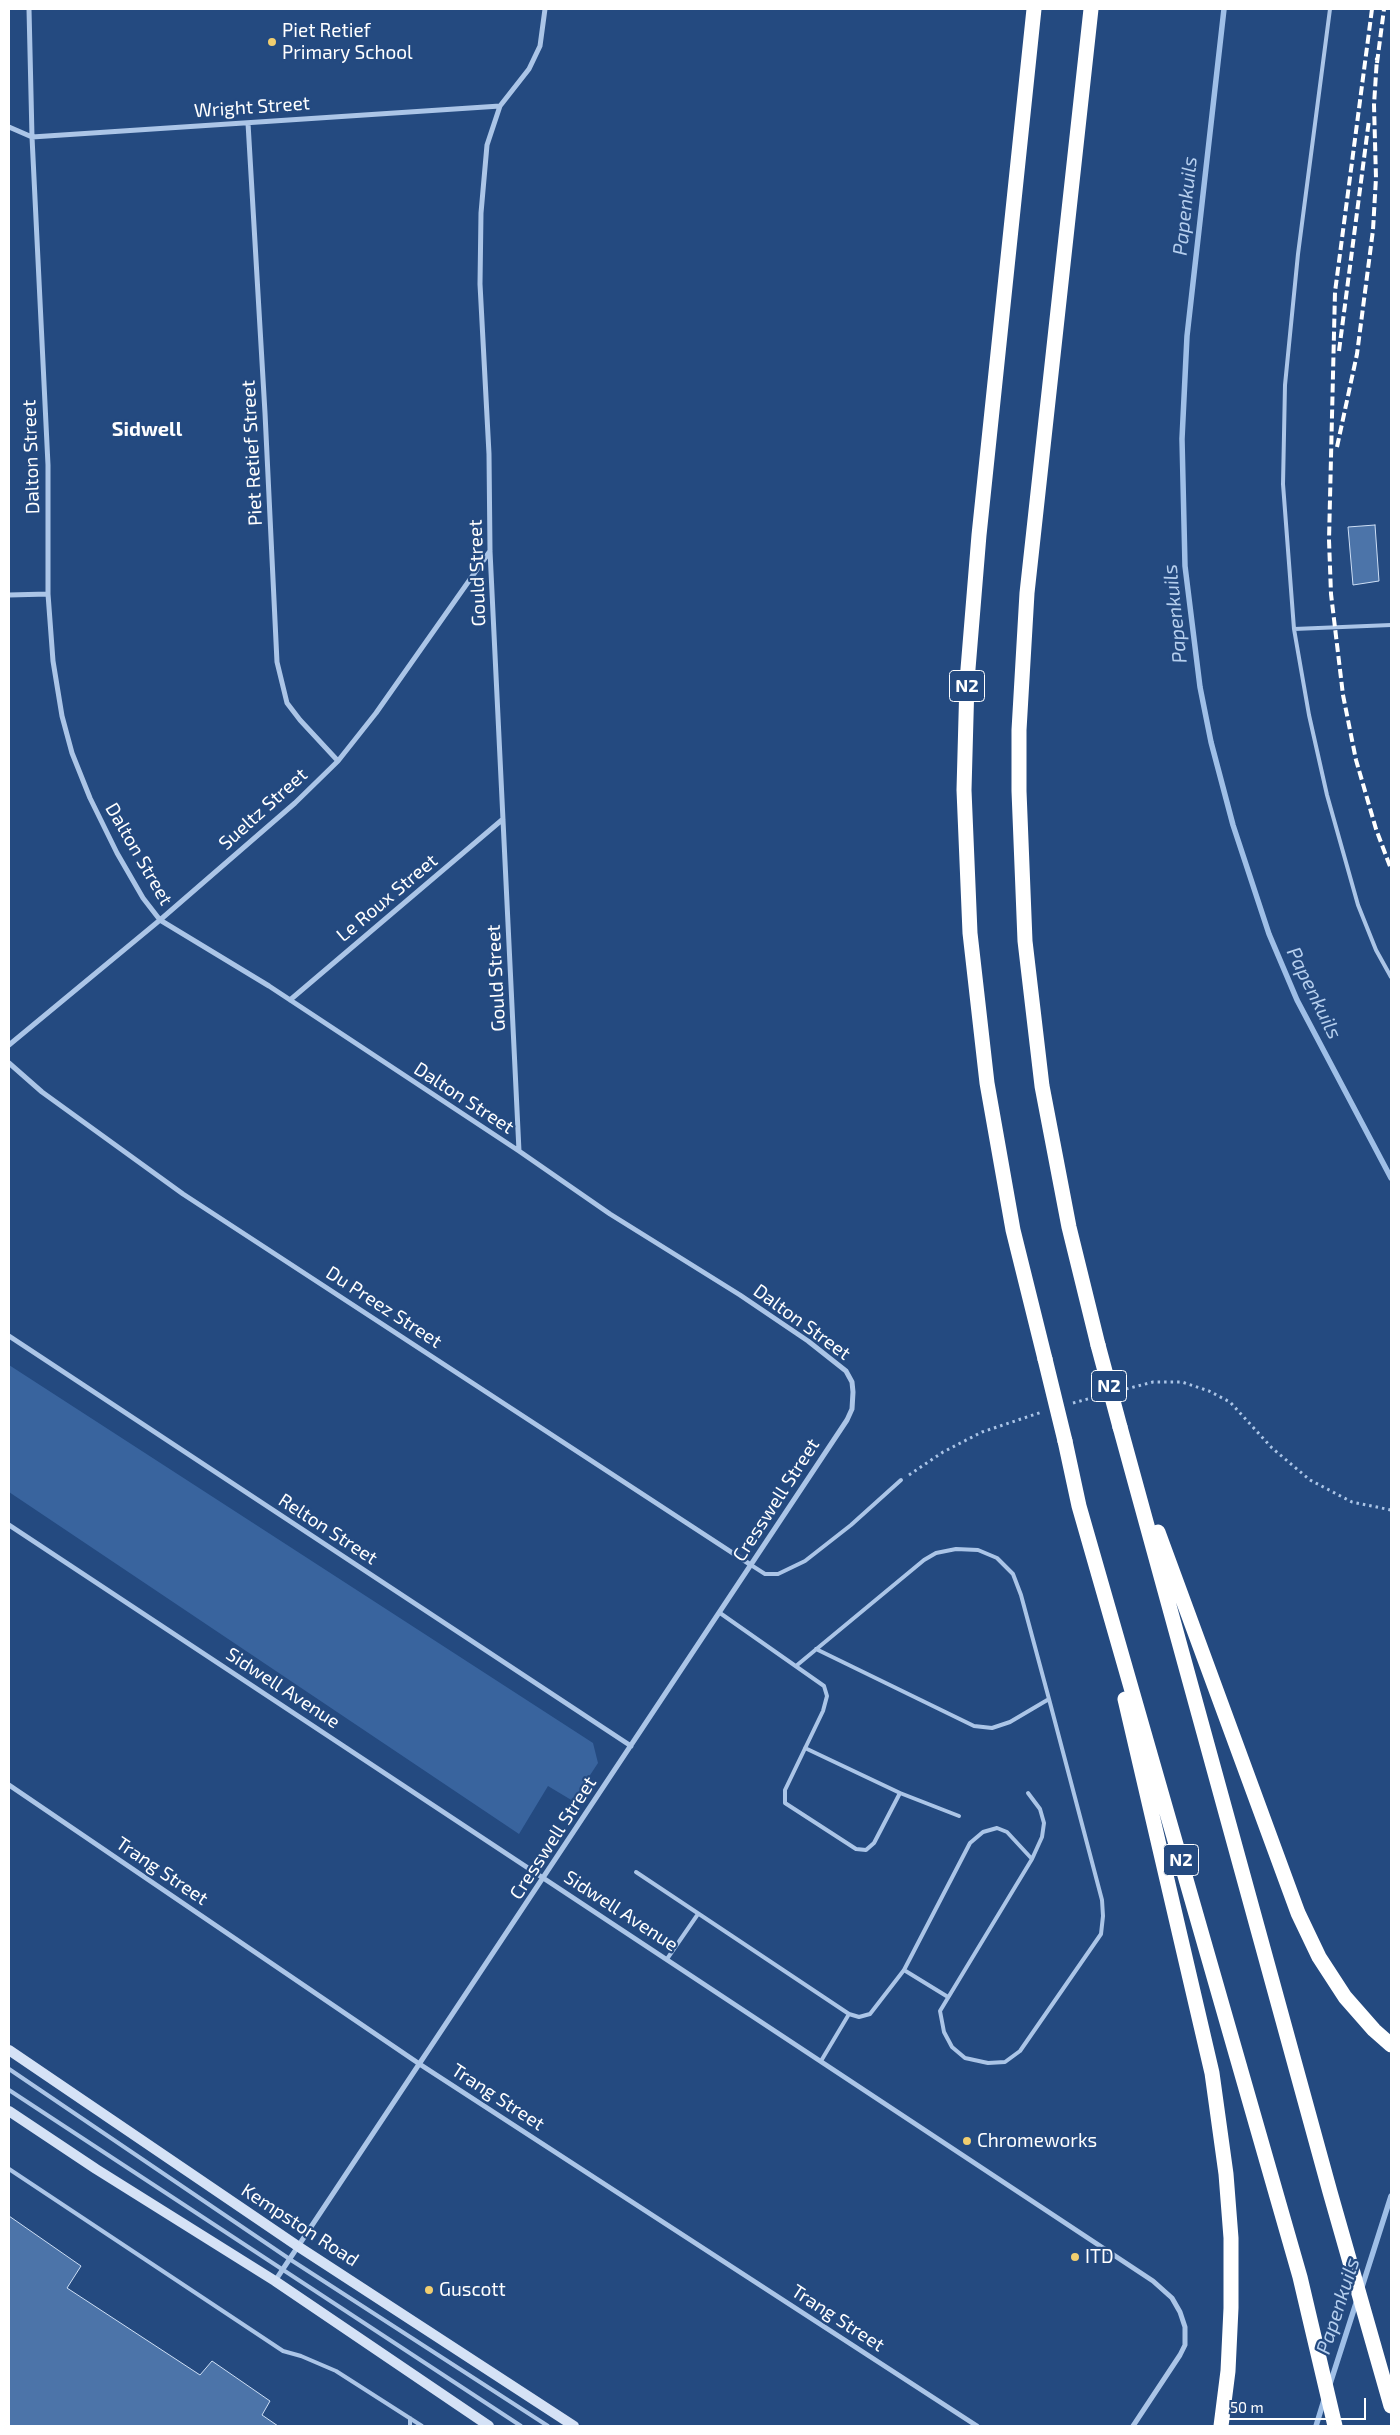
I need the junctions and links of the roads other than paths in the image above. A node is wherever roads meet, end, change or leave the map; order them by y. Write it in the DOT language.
graph roads {
  1 [pos="28,9"];
  2 [pos="545,9"];
  3 [pos="1034,9"];
  4 [pos="1091,9"];
  5 [pos="1330,9"];
  6 [pos="500,106"];
  7 [pos="248,123"];
  8 [pos="9,127"];
  9 [pos="32,137"];
  10 [pos="490,551"];
  11 [pos="48,594"];
  12 [pos="9,595"];
  13 [pos="1391,625"];
  14 [pos="1294,629"];
  15 [pos="338,761"];
  16 [pos="503,819"];
  17 [pos="160,920"];
  18 [pos="1391,977"];
  19 [pos="290,1000"];
  20 [pos="9,1045"];
  21 [pos="9,1063"];
  22 [pos="519,1151"];
  23 [pos="9,1336"];
  24 [pos="852,1409"];
  25 [pos="1122,1433"];
  26 [pos="901,1480"];
  27 [pos="1080,1506"];
  28 [pos="9,1525"];
  29 [pos="752,1565"];
  30 [pos="720,1613"];
  31 [pos="816,1649"];
  32 [pos="796,1666"];
  33 [pos="1050,1699"];
  34 [pos="631,1746"];
  35 [pos="805,1748"];
  36 [pos="9,1785"];
  37 [pos="900,1793"];
  38 [pos="1028,1793"];
  39 [pos="959,1816"];
  40 [pos="1032,1859"];
  41 [pos="636,1872"];
  42 [pos="544,1878"];
  43 [pos="698,1914"];
  44 [pos="667,1959"];
  45 [pos="904,1970"];
  46 [pos="948,1997"];
  47 [pos="848,2014"];
  48 [pos="1391,2045"];
  49 [pos="9,2050"];
  50 [pos="821,2061"];
  51 [pos="421,2065"];
  52 [pos="9,2069"];
  53 [pos="9,2090"];
  54 [pos="9,2111"];
  55 [pos="9,2169"];
  56 [pos="300,2247"];
  57 [pos="291,2260"];
  58 [pos="284,2269"];
  59 [pos="276,2281"];
  60 [pos="1391,2404"];
  61 [pos="410,2418"];
  62 [pos="410,2426"];
  63 [pos="422,2426"];
  64 [pos="489,2426"];
  65 [pos="521,2426"];
  66 [pos="548,2426"];
  67 [pos="574,2426"];
  68 [pos="976,2426"];
  69 [pos="1133,2426"];
  70 [pos="1221,2426"];
  71 [pos="1335,2426"];
  1 -- 9 [label="street, Dalton Street"];
  2 -- 6 [label="street, Gould Street"];
  3 -- 27 [label="highway, N2, bridge"];
  4 -- 25 [label="highway, N2, bridge"];
  5 -- 14 [label="lane"];
  6 -- 7 [label="street, Wright Street"];
  6 -- 10 [label="street, Gould Street"];
  7 -- 9 [label="street, Wright Street"];
  7 -- 15 [label="street, Piet Retief Street"];
  8 -- 9 [label="street, Wright Street"];
  9 -- 11 [label="street, Dalton Street"];
  10 -- 15 [label="street, Sueltz Street"];
  10 -- 16 [label="street, Gould Street"];
  11 -- 12 [label="street"];
  11 -- 17 [label="street, Dalton Street"];
  13 -- 14 [label="lane"];
  14 -- 18 [label="lane"];
  15 -- 17 [label="street, Sueltz Street"];
  16 -- 19 [label="street, Le Roux Street"];
  16 -- 22 [label="street, Gould Street"];
  17 -- 19 [label="street, Dalton Street"];
  17 -- 20 [label="street, Sueltz Street"];
  19 -- 22 [label="street, Dalton Street"];
  21 -- 29 [label="street, Du Preez Street"];
  22 -- 24 [label="street, Dalton Street"];
  23 -- 34 [label="street, Relton Street"];
  24 -- 29 [label="street, Cresswell Street"];
  25 -- 48 [label="highway"];
  25 -- 60 [label="highway, N2"];
  26 -- 29 [label="lane"];
  27 -- 70 [label="highway"];
  27 -- 71 [label="highway, N2"];
  28 -- 42 [label="street, Sidwell Avenue"];
  29 -- 30 [label="street, Cresswell Street"];
  30 -- 32 [label="lane"];
  30 -- 34 [label="street, Cresswell Street"];
  31 -- 32 [label="lane"];
  31 -- 33 [label="lane"];
  31 -- 33 [label="lane"];
  32 -- 35 [label="lane"];
  33 -- 46 [label="lane"];
  34 -- 42 [label="street, Cresswell Street"];
  35 -- 37 [label="lane"];
  35 -- 37 [label="lane"];
  36 -- 51 [label="street, Trang Street"];
  37 -- 39 [label="lane"];
  38 -- 40 [label="lane"];
  40 -- 45 [label="lane"];
  40 -- 46 [label="lane"];
  41 -- 43 [label="lane"];
  42 -- 44 [label="street, Sidwell Avenue"];
  42 -- 51 [label="street, Cresswell Street"];
  43 -- 44 [label="lane"];
  43 -- 47 [label="lane"];
  44 -- 50 [label="street, Sidwell Avenue"];
  45 -- 46 [label="lane"];
  45 -- 47 [label="lane"];
  47 -- 50 [label="lane"];
  49 -- 56 [label="main road, Kempston Road"];
  50 -- 69 [label="street, Sidwell Avenue"];
  51 -- 56 [label="street, Cresswell Street"];
  51 -- 68 [label="street, Trang Street"];
  52 -- 57 [label="lane"];
  53 -- 58 [label="lane"];
  54 -- 59 [label="main road"];
  55 -- 61 [label="lane"];
  56 -- 57 [label="street, Cresswell Street"];
  56 -- 67 [label="main road, Kempston Road"];
  57 -- 58 [label="street, Cresswell Street"];
  57 -- 66 [label="lane"];
  58 -- 59 [label="street, Cresswell Street"];
  58 -- 65 [label="lane"];
  59 -- 64 [label="main road"];
  61 -- 62 [label="lane"];
  61 -- 63 [label="lane"];
}
